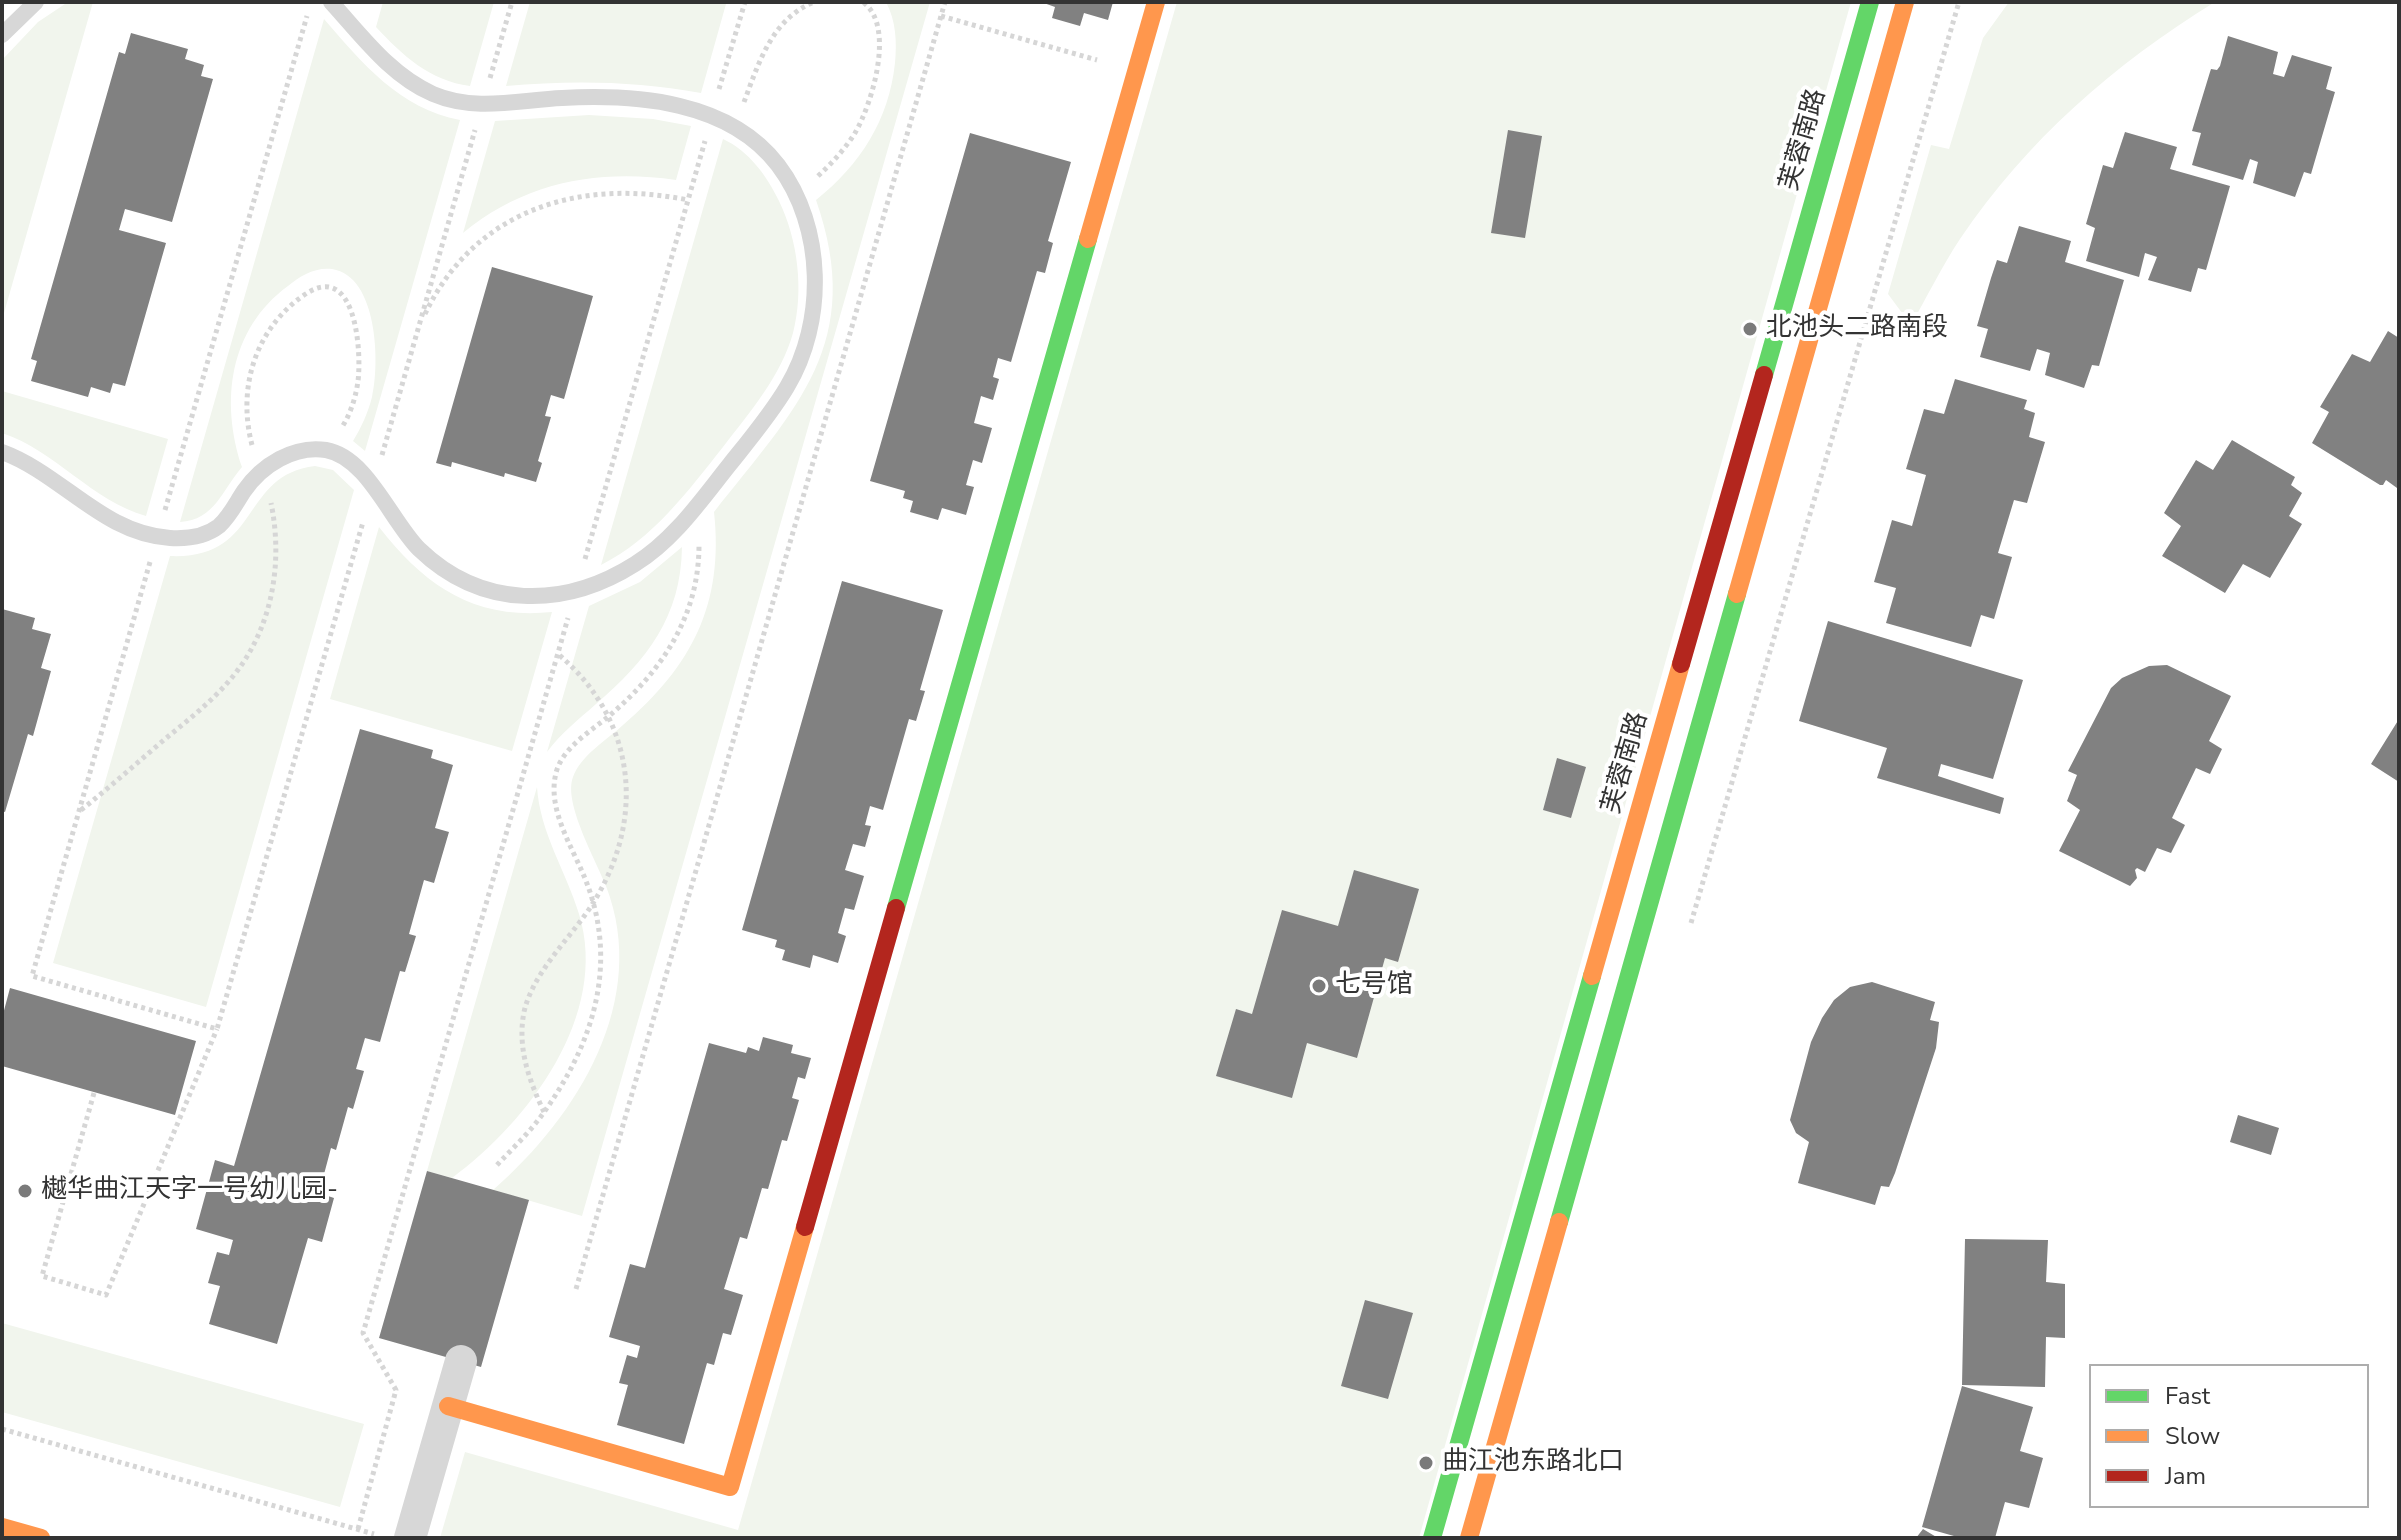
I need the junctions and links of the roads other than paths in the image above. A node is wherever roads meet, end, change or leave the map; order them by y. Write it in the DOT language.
graph roads {
  1 [pos="36,2"];
  2 [pos="331,2"];
  3 [pos="1156,2"];
  4 [pos="1870,2"];
  5 [pos="1905,2"];
  6 [pos="2,35"];
  7 [pos="2,452"];
  8 [pos="461,1361"];
  9 [pos="448,1406"];
  10 [pos="2,1527"];
  11 [pos="395,1536"];
  12 [pos="41,1538"];
  13 [pos="1432,1538"];
  14 [pos="1469,1538"];
  1 -- 6 [label="lane"];
  2 -- 7 [label="lane"];
  3 -- 9 [label="main road"];
  4 -- 13 [label="main road, 芙蓉南路"];
  5 -- 14 [label="main road"];
  8 -- 9 [label="street"];
  9 -- 11 [label="street"];
  10 -- 12 [label="main road"];
}
